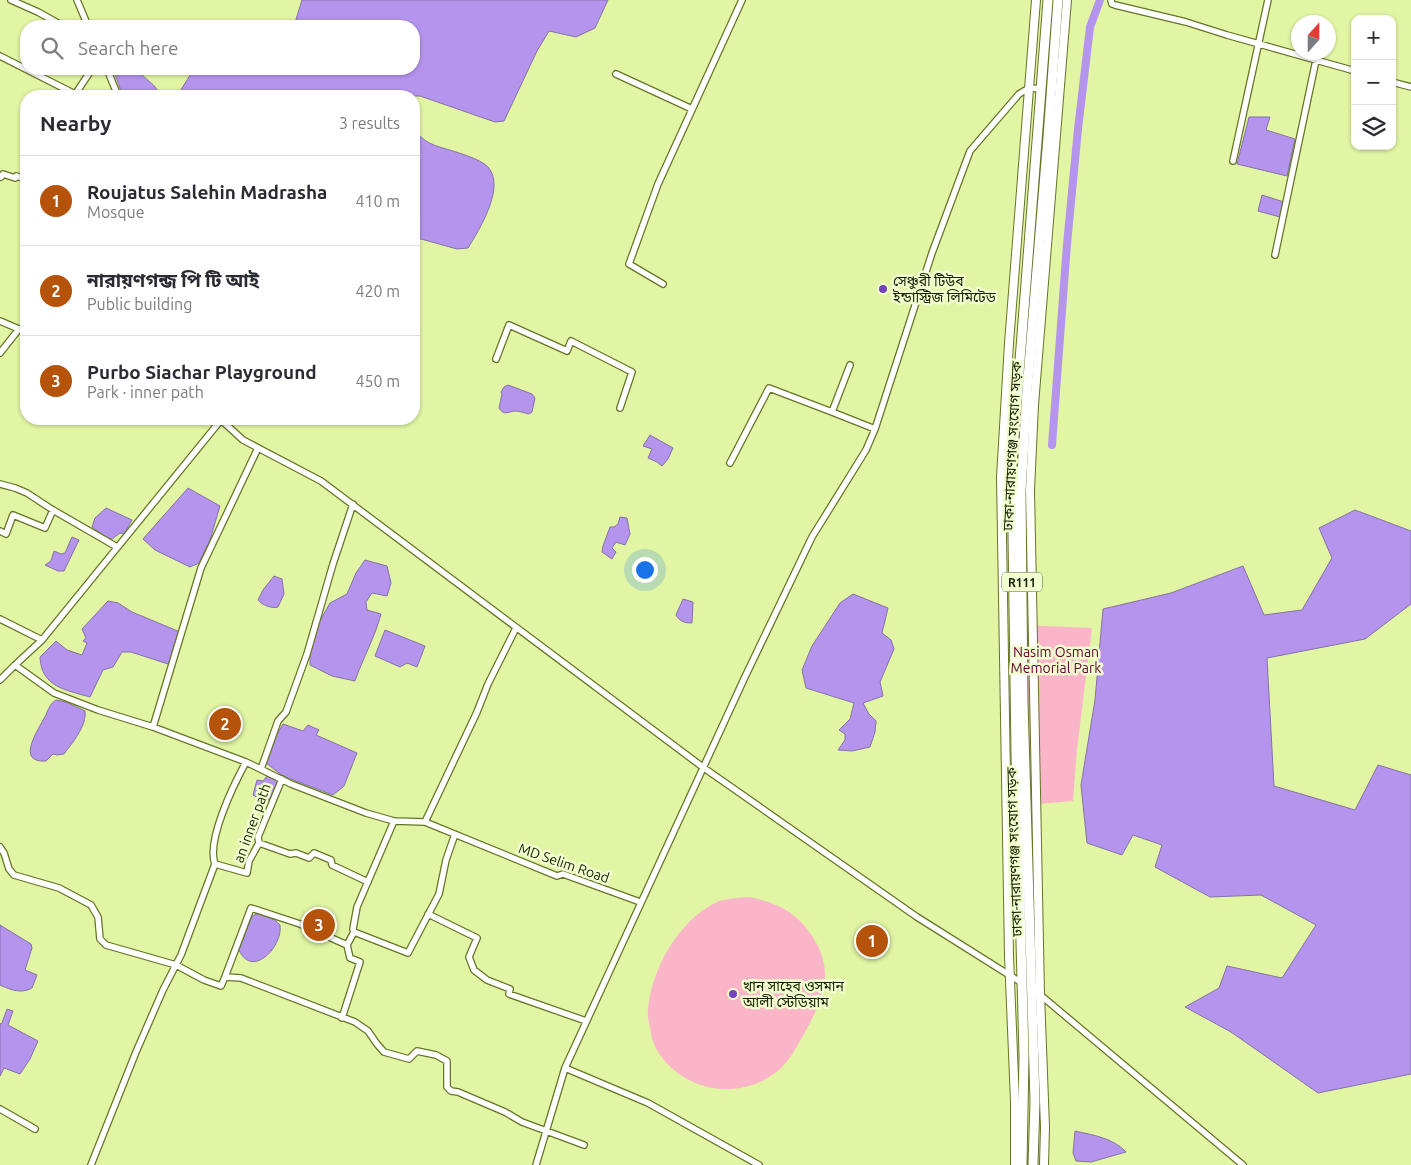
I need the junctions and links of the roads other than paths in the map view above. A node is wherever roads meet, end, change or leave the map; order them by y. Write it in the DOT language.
graph roads {
  1 [pos="11,0"];
  2 [pos="77,0"];
  3 [pos="742,0"];
  4 [pos="1036,0"];
  5 [pos="1048,0"];
  6 [pos="1058,0"];
  7 [pos="1067,0"];
  8 [pos="1111,0"];
  9 [pos="1268,0"];
  10 [pos="52,20"];
  11 [pos="85,20"];
  12 [pos="1258,43"];
  13 [pos="1291,53"];
  14 [pos="0,56"];
  15 [pos="1316,60"];
  16 [pos="20,66"];
  17 [pos="1351,70"];
  18 [pos="616,74"];
  19 [pos="37,75"];
  20 [pos="88,75"];
  21 [pos="109,75"];
  22 [pos="1396,83"];
  23 [pos="1411,87"];
  24 [pos="1029,88"];
  25 [pos="1042,89"];
  26 [pos="65,90"];
  27 [pos="78,90"];
  28 [pos="116,90"];
  29 [pos="692,109"];
  30 [pos="1233,161"];
  31 [pos="0,176"];
  32 [pos="20,178"];
  33 [pos="1274,255"];
  34 [pos="663,284"];
  35 [pos="0,321"];
  36 [pos="19,329"];
  37 [pos="0,352"];
  38 [pos="496,359"];
  39 [pos="850,365"];
  40 [pos="620,408"];
  41 [pos="832,412"];
  42 [pos="215,425"];
  43 [pos="227,425"];
  44 [pos="875,429"];
  45 [pos="258,448"];
  46 [pos="730,463"];
  47 [pos="0,484"];
  48 [pos="353,504"];
  49 [pos="53,510"];
  50 [pos="0,531"];
  51 [pos="117,547"];
  52 [pos="0,618"];
  53 [pos="516,628"];
  54 [pos="42,640"];
  55 [pos="15,665"];
  56 [pos="0,680"];
  57 [pos="153,727"];
  58 [pos="246,762"];
  59 [pos="704,768"];
  60 [pos="261,769"];
  61 [pos="282,780"];
  62 [pos="394,821"];
  63 [pos="425,822"];
  64 [pos="455,834"];
  65 [pos="258,843"];
  66 [pos="0,847"];
  67 [pos="215,864"];
  68 [pos="368,882"];
  69 [pos="640,902"];
  70 [pos="428,914"];
  71 [pos="354,932"];
  72 [pos="347,945"];
  73 [pos="176,965"];
  74 [pos="1010,976"];
  75 [pos="225,978"];
  76 [pos="1022,983"];
  77 [pos="1036,993"];
  78 [pos="342,1018"];
  79 [pos="586,1021"];
  80 [pos="565,1068"];
  81 [pos="0,1110"];
  82 [pos="36,1129"];
  83 [pos="546,1132"];
  84 [pos="584,1145"];
  85 [pos="90,1165"];
  86 [pos="536,1165"];
  87 [pos="759,1165"];
  88 [pos="1014,1165"];
  89 [pos="1022,1165"];
  90 [pos="1033,1165"];
  91 [pos="1044,1165"];
  92 [pos="1243,1165"];
  1 -- 10 [label="street"];
  2 -- 11 [label="street"];
  3 -- 29 [label="street"];
  4 -- 24 [label="street"];
  5 -- 25 [label="main road, ঢাকা-নারায়ণগঞ্জ সংযোগ সড়ক / R111"];
  6 -- 77 [label="main road, ঢাকা-নারায়ণগঞ্জ সংযোগ সড়ক / R111"];
  7 -- 77 [label="street"];
  8 -- 12 [label="street"];
  9 -- 12 [label="street"];
  12 -- 13 [label="street"];
  12 -- 30 [label="street"];
  14 -- 16 [label="street"];
  15 -- 17 [label="street"];
  15 -- 33 [label="street"];
  18 -- 29 [label="street"];
  19 -- 26 [label="street"];
  20 -- 27 [label="street"];
  21 -- 28 [label="street"];
  22 -- 23 [label="street"];
  24 -- 25 [label="street"];
  24 -- 44 [label="street"];
  24 -- 74 [label="street"];
  25 -- 76 [label="main road, ঢাকা-নারায়ণগঞ্জ সংযোগ সড়ক / R111"];
  29 -- 34 [label="street"];
  31 -- 32 [label="street"];
  35 -- 36 [label="street"];
  36 -- 37 [label="street"];
  38 -- 40 [label="street"];
  39 -- 41 [label="street"];
  41 -- 44 [label="street"];
  41 -- 46 [label="street"];
  42 -- 51 [label="street"];
  43 -- 45 [label="street"];
  44 -- 59 [label="street"];
  45 -- 48 [label="street"];
  45 -- 57 [label="street"];
  47 -- 49 [label="street"];
  48 -- 53 [label="street"];
  48 -- 60 [label="street"];
  49 -- 50 [label="street"];
  49 -- 51 [label="street"];
  51 -- 54 [label="street"];
  52 -- 54 [label="street"];
  53 -- 59 [label="street"];
  53 -- 63 [label="street"];
  54 -- 55 [label="street"];
  55 -- 56 [label="street"];
  55 -- 57 [label="street, MD Selim Road"];
  57 -- 58 [label="street, MD Selim Road"];
  58 -- 60 [label="street, MD Selim Road"];
  58 -- 67 [label="street"];
  59 -- 69 [label="street"];
  59 -- 74 [label="street"];
  60 -- 61 [label="street, MD Selim Road"];
  61 -- 62 [label="street, MD Selim Road"];
  61 -- 65 [label="street, an inner path"];
  62 -- 63 [label="street, MD Selim Road"];
  62 -- 68 [label="street"];
  63 -- 64 [label="street, MD Selim Road"];
  64 -- 69 [label="street, MD Selim Road"];
  64 -- 70 [label="street"];
  65 -- 67 [label="street, an inner path"];
  65 -- 68 [label="street"];
  66 -- 73 [label="street"];
  67 -- 73 [label="street"];
  68 -- 71 [label="street"];
  69 -- 79 [label="street"];
  70 -- 71 [label="street"];
  70 -- 79 [label="street"];
  71 -- 72 [label="street"];
  72 -- 75 [label="street"];
  72 -- 78 [label="street"];
  73 -- 75 [label="street"];
  73 -- 85 [label="street"];
  74 -- 76 [label="street"];
  74 -- 88 [label="street"];
  75 -- 78 [label="street"];
  76 -- 89 [label="main road, ঢাকা-নারায়ণগঞ্জ সংযোগ সড়ক / R111"];
  77 -- 90 [label="main road, ঢাকা-নারায়ণগঞ্জ সংযোগ সড়ক / R111"];
  77 -- 91 [label="street"];
  77 -- 92 [label="street"];
  78 -- 83 [label="street"];
  79 -- 80 [label="street"];
  80 -- 83 [label="street"];
  80 -- 87 [label="street"];
  81 -- 82 [label="street"];
  83 -- 84 [label="street"];
  83 -- 86 [label="street"];
}
